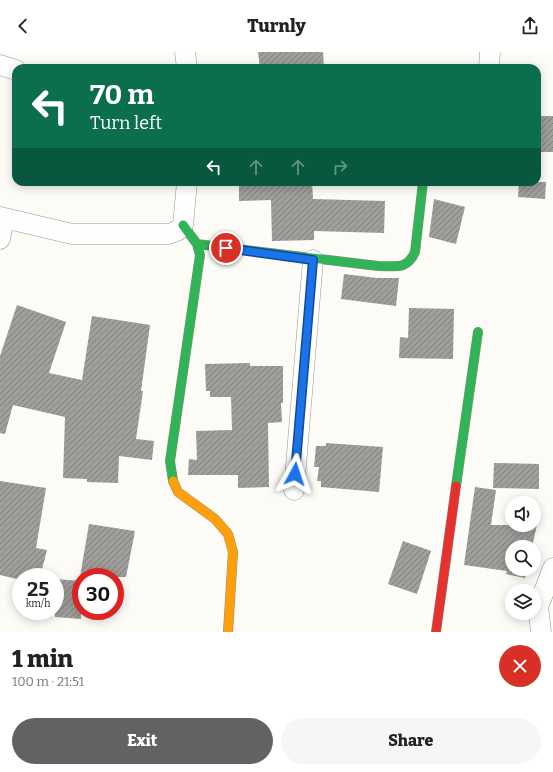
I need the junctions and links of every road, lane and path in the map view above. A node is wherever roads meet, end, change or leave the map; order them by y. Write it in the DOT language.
graph roads {
  1 [pos="185,52"];
  2 [pos="490,52"];
  3 [pos="186,64"];
  4 [pos="489,64"];
  5 [pos="0,65"];
  6 [pos="12,69"];
  7 [pos="187,186"];
  8 [pos="423,186"];
  9 [pos="2,218"];
  10 [pos="183,225"];
  11 [pos="0,239"];
  12 [pos="196,244"];
  13 [pos="313,260"];
  14 [pos="478,332"];
  15 [pos="294,490"];
  16 [pos="553,568"];
  17 [pos="228,632"];
  18 [pos="436,632"];
  19 [pos="541,632"];
  1 -- 3 [label="street"];
  2 -- 4 [label="street"];
  5 -- 6 [label="street"];
  7 -- 10 [label="street"];
  8 -- 13 [label="street"];
  9 -- 10 [label="street"];
  9 -- 11 [label="street"];
  10 -- 12 [label="street"];
  12 -- 13 [label="street"];
  12 -- 17 [label="street"];
  13 -- 15 [label="street"];
  14 -- 18 [label="street"];
  16 -- 19 [label="street"];
}
